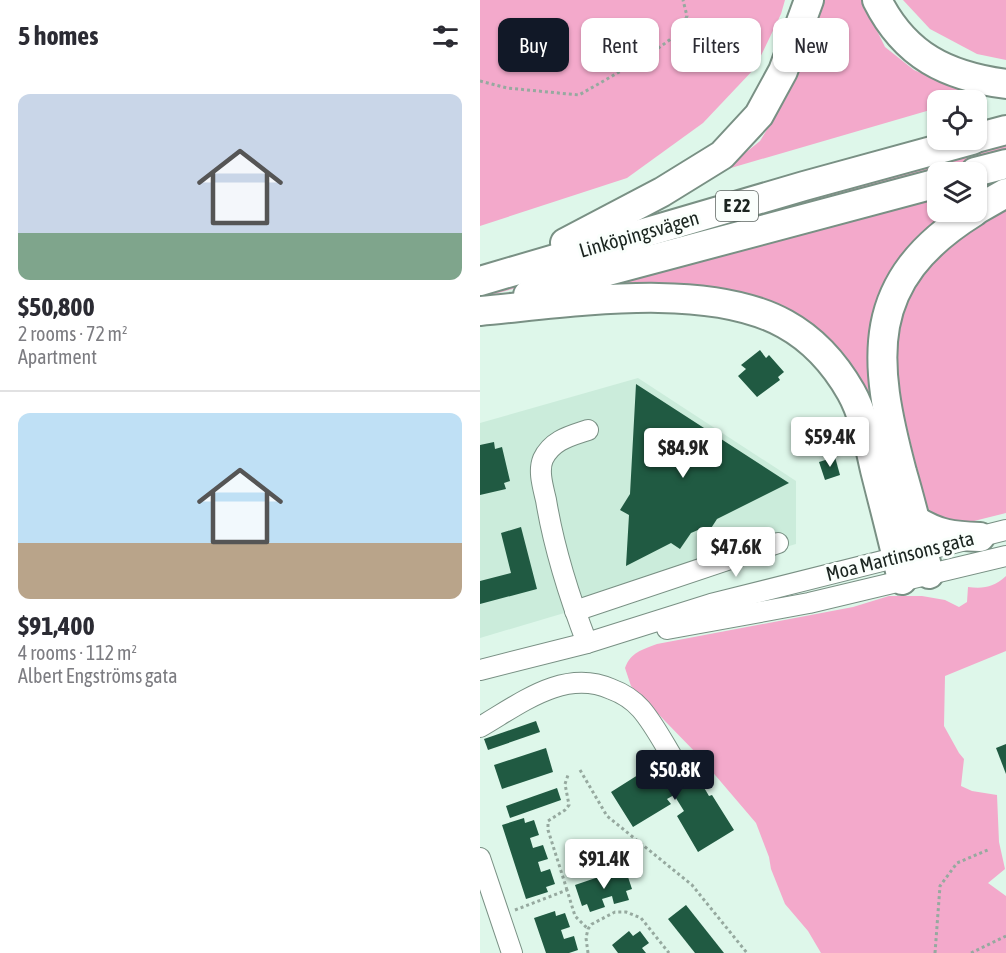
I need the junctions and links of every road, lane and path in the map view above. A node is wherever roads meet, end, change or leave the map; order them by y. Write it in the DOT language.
graph roads {
  1 [pos="683,0"];
  2 [pos="809,0"];
  3 [pos="877,0"];
  4 [pos="480,81"];
  5 [pos="1006,84"];
  6 [pos="1006,130"];
  7 [pos="987,135"];
  8 [pos="937,150"];
  9 [pos="1006,164"];
  10 [pos="987,169"];
  11 [pos="927,186"];
  12 [pos="1006,193"];
  13 [pos="987,204"];
  14 [pos="960,222"];
  15 [pos="491,278"];
  16 [pos="480,310"];
  17 [pos="588,430"];
  18 [pos="915,520"];
  19 [pos="993,533"];
  20 [pos="778,543"];
  21 [pos="1006,556"];
  22 [pos="913,566"];
  23 [pos="575,611"];
  24 [pos="587,643"];
  25 [pos="480,670"];
  26 [pos="480,726"];
  27 [pos="671,756"];
  28 [pos="580,770"];
  29 [pos="568,775"];
  30 [pos="990,849"];
  31 [pos="480,858"];
  32 [pos="567,890"];
  33 [pos="498,916"];
  34 [pos="588,929"];
  35 [pos="1006,936"];
  36 [pos="512,953"];
  37 [pos="588,953"];
  38 [pos="669,953"];
  39 [pos="747,953"];
  40 [pos="935,953"];
  41 [pos="971,953"];
  1 -- 4 [label="path"];
  2 -- 15 [label="highway"];
  3 -- 5 [label="highway"];
  6 -- 7 [label="highway"];
  8 -- 15 [label="highway, Linköpingsvägen / E 22"];
  9 -- 10 [label="highway"];
  11 -- 16 [label="highway, Linköpingsvägen / E 22"];
  12 -- 13 [label="highway"];
  14 -- 18 [label="highway"];
  16 -- 22 [label="highway"];
  17 -- 23 [label="street"];
  18 -- 19 [label="highway"];
  18 -- 22 [label="highway"];
  19 -- 22 [label="street, Moa Martinsons gata"];
  20 -- 23 [label="street"];
  21 -- 22 [label="street, Moa Martinsons gata"];
  22 -- 24 [label="street, Moa Martinsons gata"];
  23 -- 24 [label="street"];
  24 -- 25 [label="street, Moa Martinsons gata"];
  26 -- 27 [label="street"];
  28 -- 39 [label="path"];
  29 -- 32 [label="path"];
  30 -- 40 [label="path"];
  31 -- 33 [label="street"];
  32 -- 33 [label="path"];
  32 -- 34 [label="path"];
  33 -- 36 [label="street"];
  34 -- 37 [label="path"];
  34 -- 38 [label="path"];
  35 -- 41 [label="path"];
}
